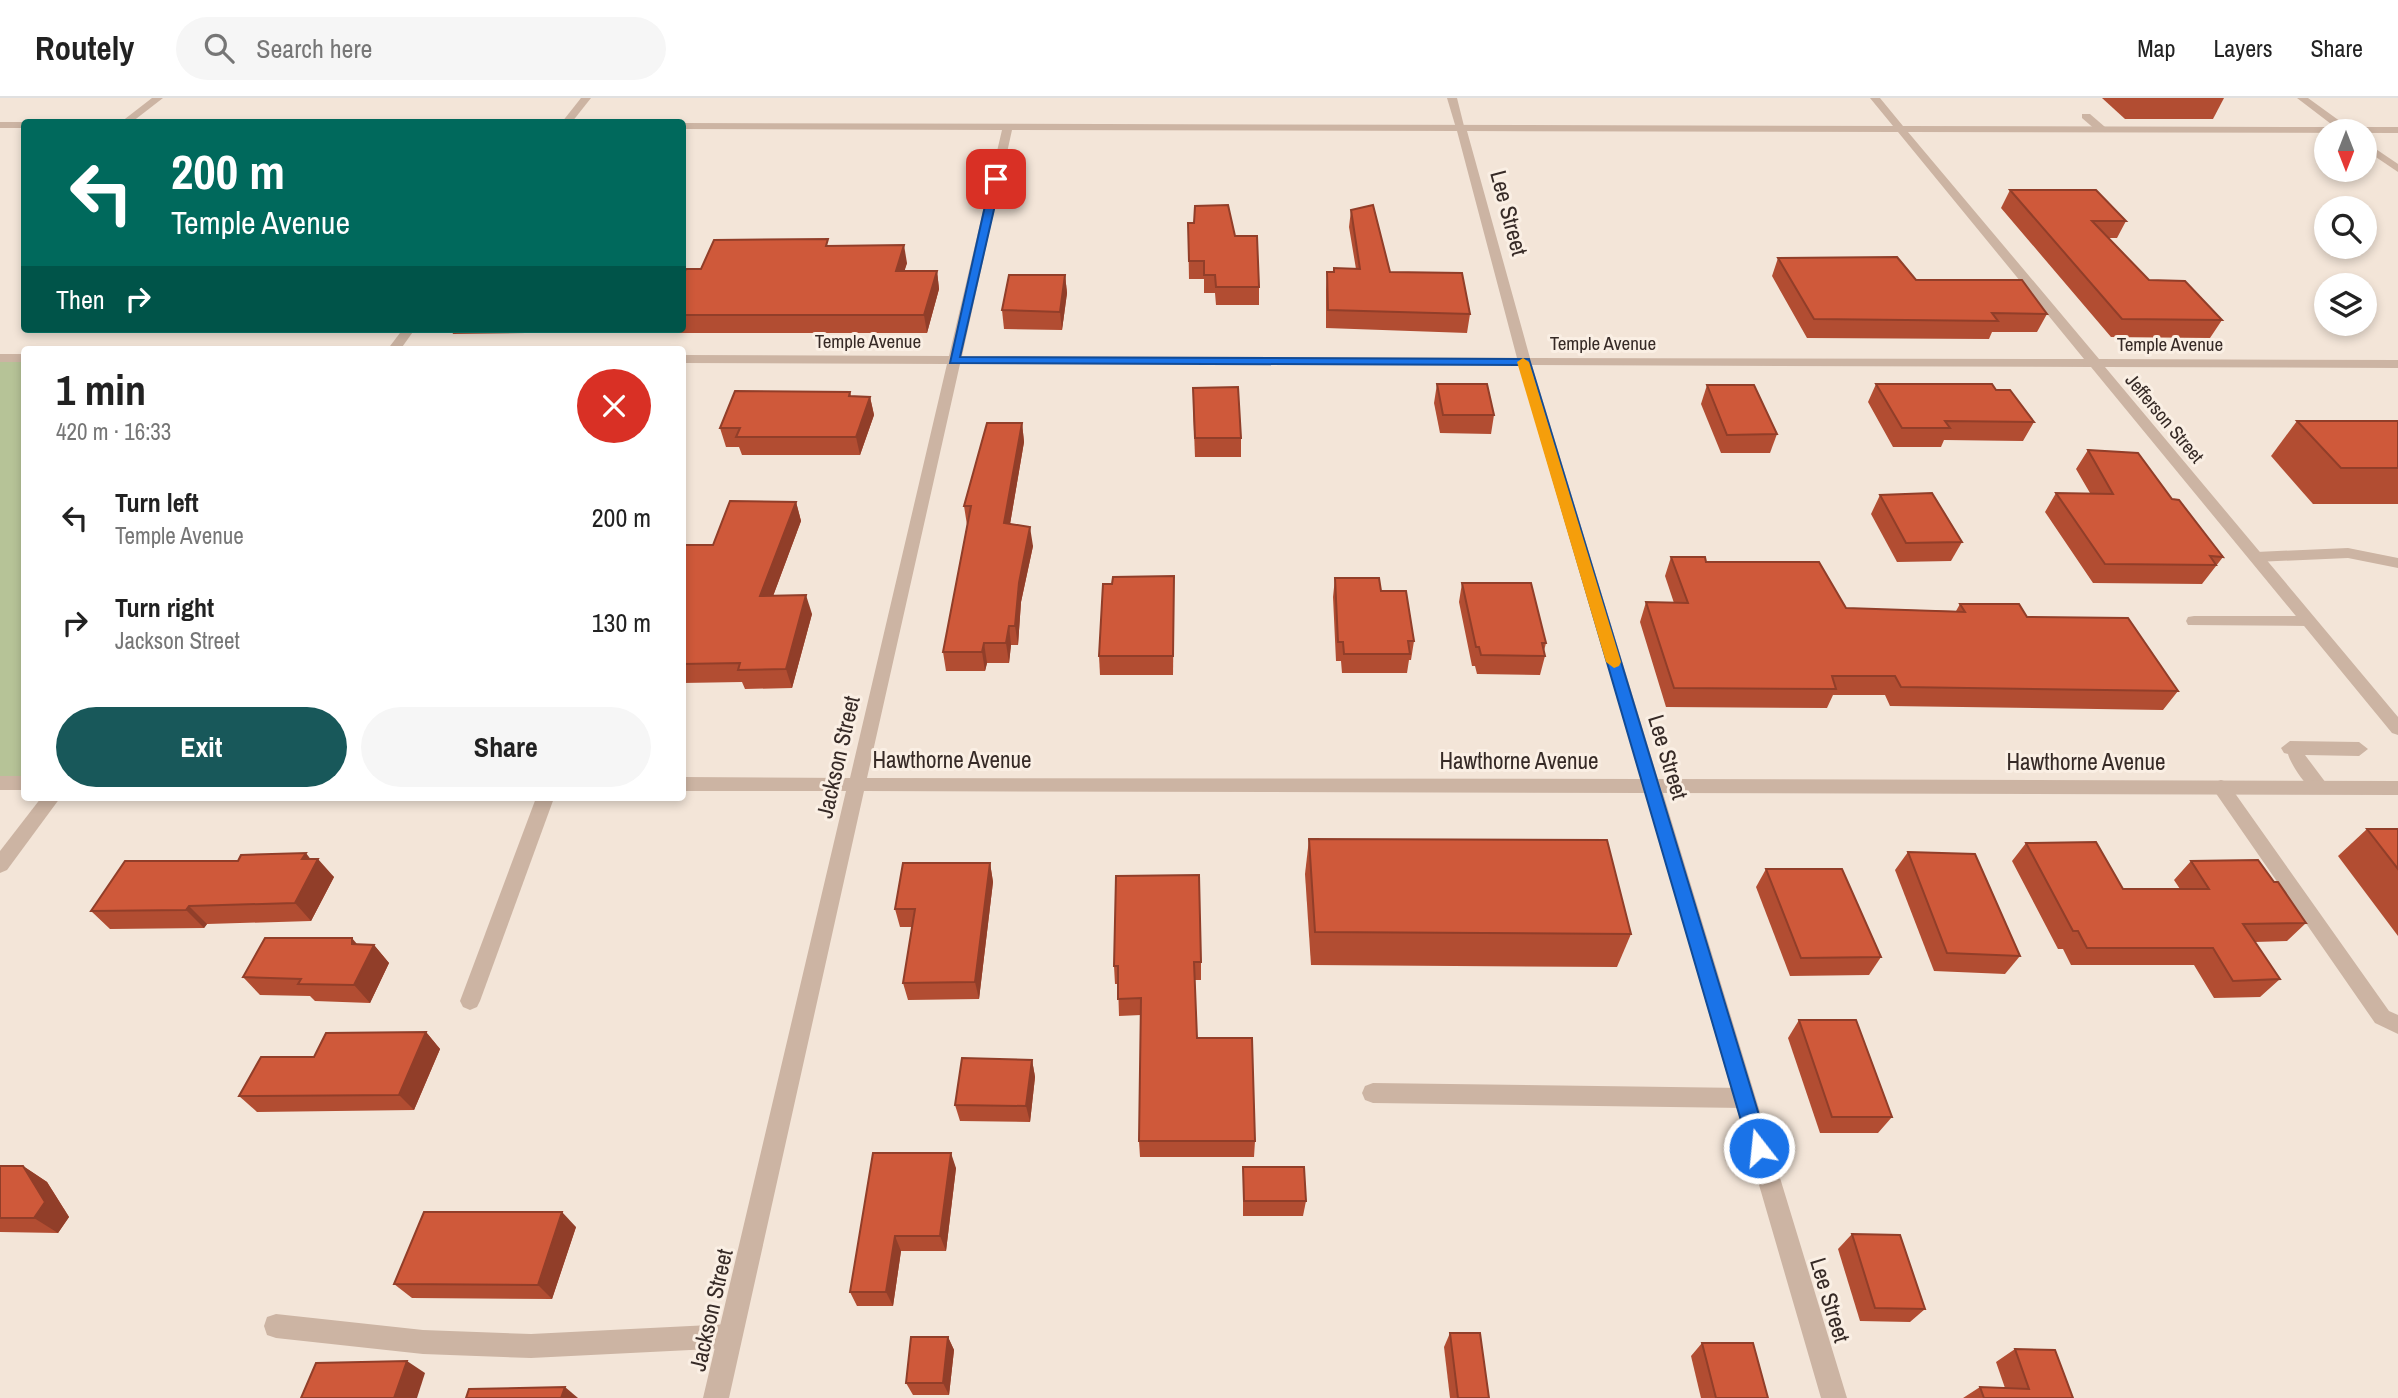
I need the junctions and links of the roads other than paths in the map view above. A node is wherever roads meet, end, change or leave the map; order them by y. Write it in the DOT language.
graph roads {
  1 [pos="158,98"];
  2 [pos="586,98"];
  3 [pos="1452,98"];
  4 [pos="1875,98"];
  5 [pos="2302,98"];
  6 [pos="2086,116"];
  7 [pos="130,119"];
  8 [pos="570,119"];
  9 [pos="2331,119"];
  10 [pos="0,125"];
  11 [pos="21,125"];
  12 [pos="686,126"];
  13 [pos="1008,127"];
  14 [pos="1461,128"];
  15 [pos="1901,129"];
  16 [pos="2101,129"];
  17 [pos="2314,130"];
  18 [pos="2377,130"];
  19 [pos="2398,130"];
  20 [pos="2377,154"];
  21 [pos="2398,169"];
  22 [pos="0,358"];
  23 [pos="21,358"];
  24 [pos="686,359"];
  25 [pos="954,360"];
  26 [pos="1525,362"];
  27 [pos="2095,363"];
  28 [pos="2398,364"];
  29 [pos="2256,557"];
  30 [pos="2398,563"];
  31 [pos="2194,621"];
  32 [pos="2308,621"];
  33 [pos="2398,729"];
  34 [pos="2359,749"];
  35 [pos="0,783"];
  36 [pos="21,783"];
  37 [pos="686,784"];
  38 [pos="857,784"];
  39 [pos="1651,786"];
  40 [pos="2221,787"];
  41 [pos="2320,787"];
  42 [pos="2398,788"];
  43 [pos="49,801"];
  44 [pos="544,801"];
  45 [pos="0,865"];
  46 [pos="470,1001"];
  47 [pos="2398,1025"];
  48 [pos="1373,1093"];
  49 [pos="1744,1098"];
  50 [pos="276,1326"];
  51 [pos="730,1336"];
  52 [pos="716,1398"];
  53 [pos="1834,1398"];
  1 -- 7 [label="street"];
  2 -- 8 [label="street"];
  3 -- 14 [label="street, Lee Street"];
  4 -- 15 [label="street, Jefferson Street"];
  5 -- 9 [label="street"];
  6 -- 16 [label="street"];
  10 -- 11 [label="street"];
  12 -- 13 [label="street"];
  13 -- 14 [label="street"];
  13 -- 25 [label="street, Jackson Street"];
  14 -- 15 [label="street"];
  14 -- 26 [label="street, Lee Street"];
  15 -- 16 [label="street"];
  15 -- 27 [label="street, Jefferson Street"];
  16 -- 17 [label="street"];
  18 -- 19 [label="street"];
  20 -- 21 [label="street"];
  22 -- 23 [label="street"];
  24 -- 25 [label="street, Temple Avenue"];
  25 -- 26 [label="street, Temple Avenue"];
  25 -- 38 [label="street, Jackson Street"];
  26 -- 27 [label="street, Temple Avenue"];
  26 -- 39 [label="street, Lee Street"];
  27 -- 28 [label="street, Temple Avenue"];
  27 -- 29 [label="street, Jefferson Street"];
  29 -- 30 [label="street"];
  29 -- 32 [label="street, Jefferson Street"];
  31 -- 32 [label="street"];
  32 -- 33 [label="street, Jefferson Street"];
  34 -- 41 [label="street"];
  35 -- 36 [label="street"];
  37 -- 38 [label="street, Hawthorne Avenue"];
  38 -- 39 [label="street, Hawthorne Avenue"];
  38 -- 51 [label="street, Jackson Street"];
  39 -- 40 [label="street, Hawthorne Avenue"];
  39 -- 49 [label="street, Lee Street"];
  40 -- 41 [label="street, Hawthorne Avenue"];
  40 -- 47 [label="street"];
  41 -- 42 [label="street, Hawthorne Avenue"];
  43 -- 45 [label="street"];
  44 -- 46 [label="street"];
  48 -- 49 [label="street"];
  49 -- 53 [label="street, Lee Street"];
  50 -- 51 [label="street"];
  51 -- 52 [label="street, Jackson Street"];
}
